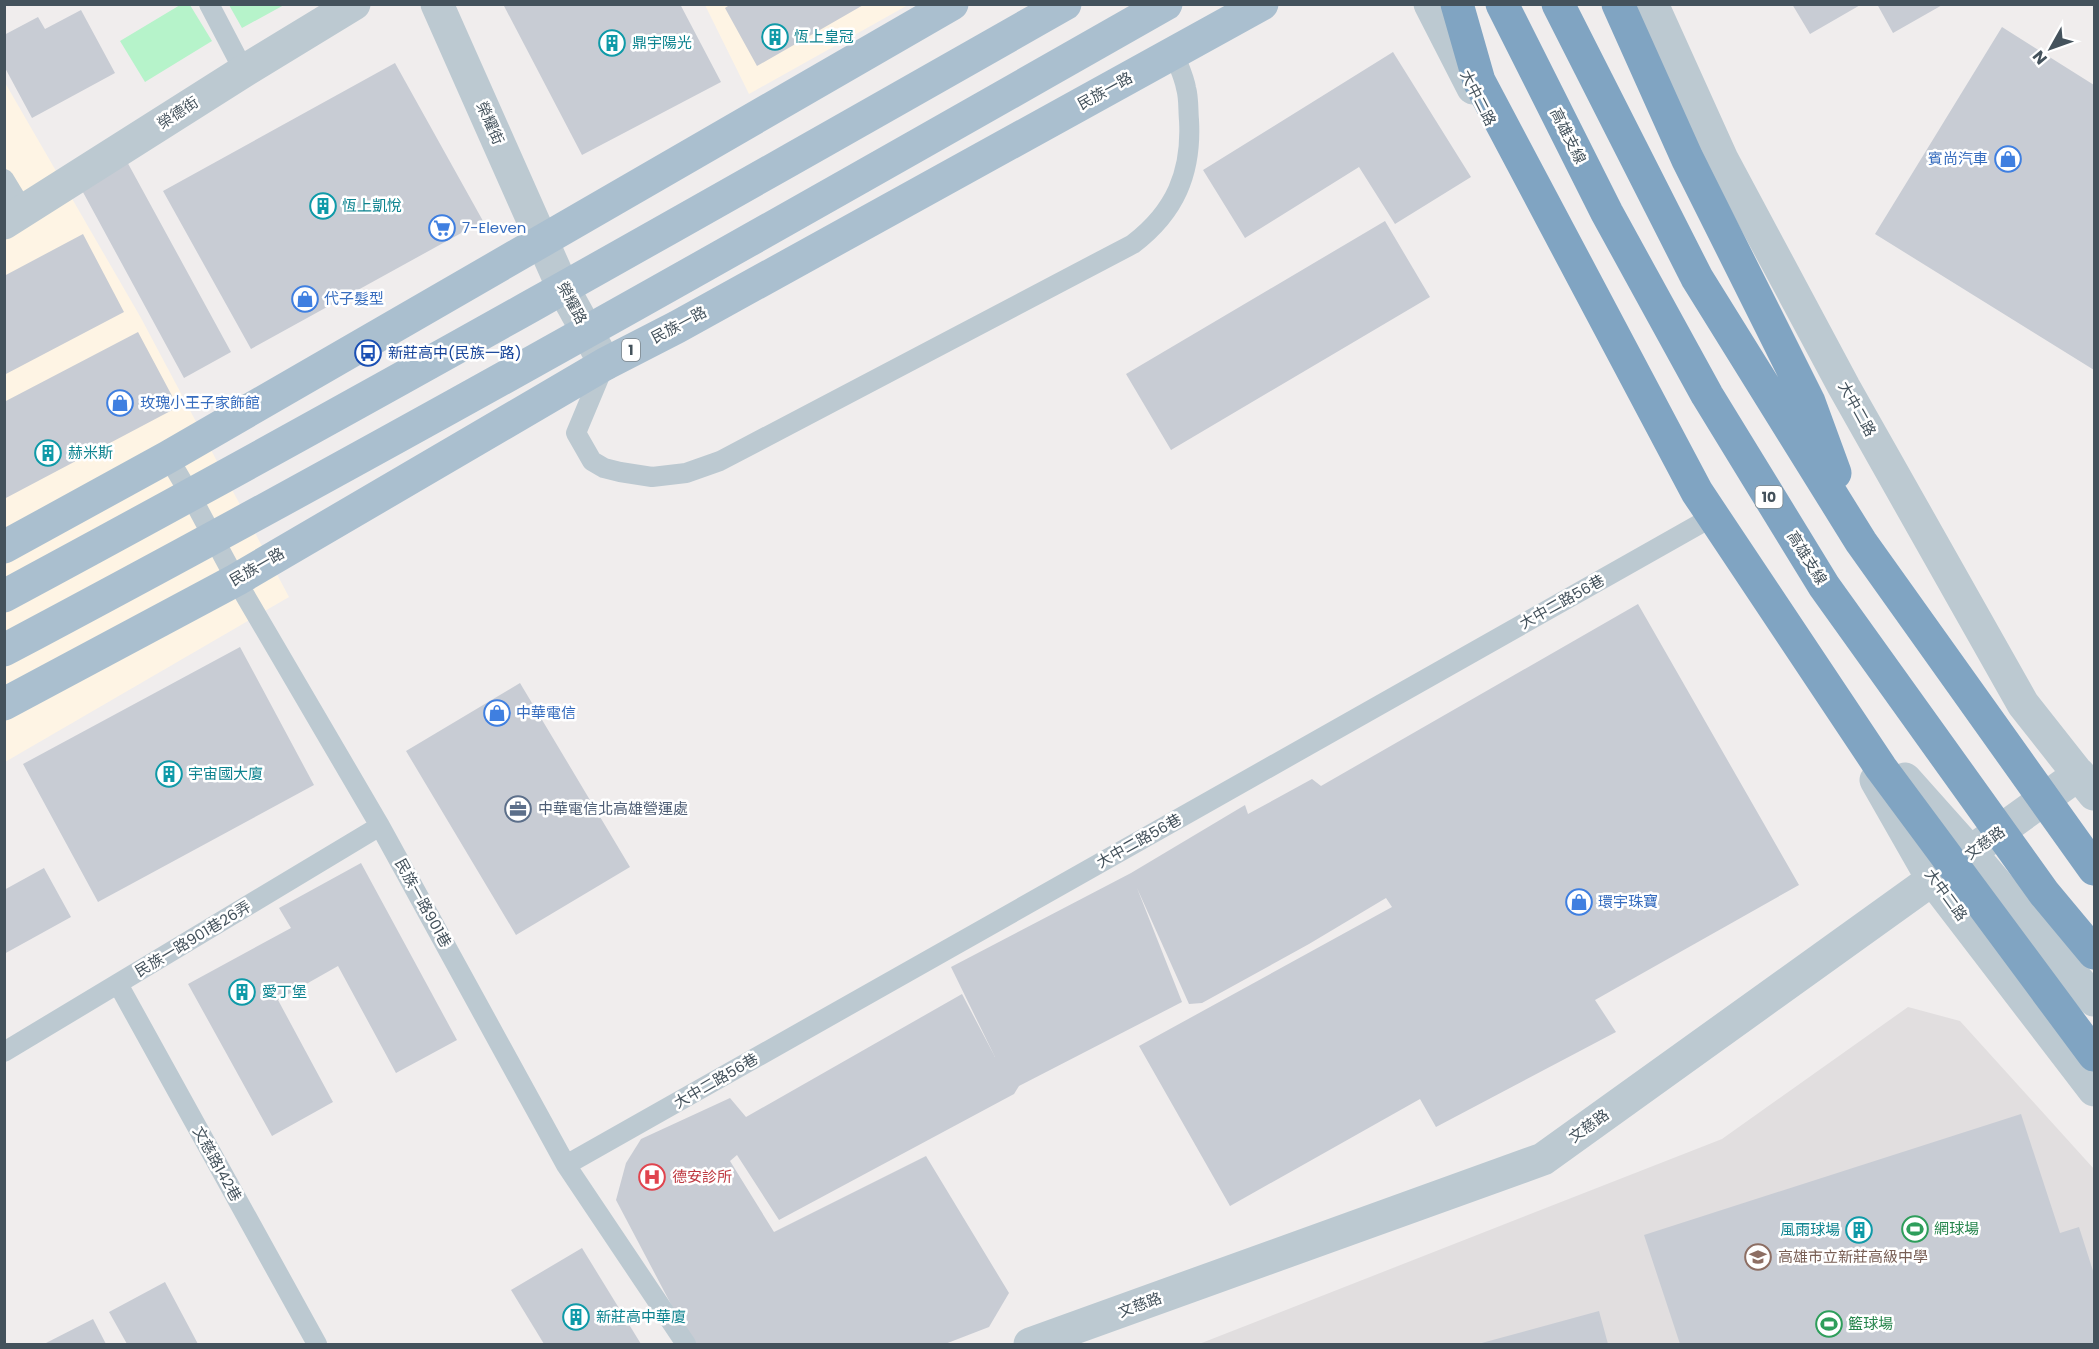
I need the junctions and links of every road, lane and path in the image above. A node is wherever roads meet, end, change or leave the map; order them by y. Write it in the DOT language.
graph roads {
  1 [pos="209,4"];
  2 [pos="354,4"];
  3 [pos="437,4"];
  4 [pos="952,4"];
  5 [pos="1065,4"];
  6 [pos="1166,4"];
  7 [pos="1262,4"];
  8 [pos="1430,4"];
  9 [pos="1457,4"];
  10 [pos="1502,4"];
  11 [pos="1558,4"];
  12 [pos="1618,4"];
  13 [pos="1652,4"];
  14 [pos="1174,53"];
  15 [pos="244,71"];
  16 [pos="4,179"];
  17 [pos="14,218"];
  18 [pos="542,241"];
  19 [pos="563,288"];
  20 [pos="588,332"];
  21 [pos="605,364"];
  22 [pos="168,457"];
  23 [pos="191,496"];
  24 [pos="1712,517"];
  25 [pos="212,539"];
  26 [pos="1861,542"];
  27 [pos="4,547"];
  28 [pos="236,580"];
  29 [pos="4,596"];
  30 [pos="4,650"];
  31 [pos="1822,686"];
  32 [pos="4,704"];
  33 [pos="2087,784"];
  34 [pos="380,826"];
  35 [pos="1971,853"];
  36 [pos="2094,869"];
  37 [pos="1933,880"];
  38 [pos="2094,953"];
  39 [pos="118,984"];
  40 [pos="2094,1000"];
  41 [pos="4,1052"];
  42 [pos="2094,1055"];
  43 [pos="2094,1090"];
  44 [pos="566,1165"];
  45 [pos="317,1344"];
  46 [pos="686,1344"];
  47 [pos="1030,1344"];
  1 -- 15 [label="lane"];
  2 -- 15 [label="street, 榮德街"];
  3 -- 18 [label="street, 榮耀街"];
  4 -- 18 [label="main road"];
  5 -- 19 [label="main road"];
  6 -- 20 [label="main road"];
  7 -- 14 [label="main road, 民族一路 / 1"];
  8 -- 24 [label="street, 大中二路"];
  9 -- 42 [label="highway"];
  10 -- 38 [label="highway, 高雄支線 / 10"];
  11 -- 26 [label="highway"];
  12 -- 26 [label="highway"];
  13 -- 33 [label="street, 大中二路"];
  14 -- 21 [label="main road, 民族一路 / 1"];
  14 -- 21 [label="lane"];
  15 -- 17 [label="street, 榮德街"];
  16 -- 17 [label="lane"];
  18 -- 19 [label="street, 榮耀路"];
  18 -- 22 [label="main road"];
  19 -- 20 [label="street, 榮耀路"];
  19 -- 23 [label="main road"];
  20 -- 21 [label="street, 榮耀路"];
  20 -- 25 [label="main road"];
  21 -- 28 [label="main road, 民族一路 / 1"];
  22 -- 23 [label="lane, 民族一路901巷"];
  22 -- 27 [label="main road"];
  23 -- 25 [label="lane, 民族一路901巷"];
  23 -- 29 [label="main road"];
  24 -- 31 [label="street, 大中二路"];
  24 -- 44 [label="lane, 大中二路56巷"];
  25 -- 28 [label="lane, 民族一路901巷"];
  25 -- 30 [label="main road"];
  26 -- 36 [label="highway"];
  28 -- 32 [label="main road, 民族一路 / 1"];
  28 -- 34 [label="lane, 民族一路901巷"];
  31 -- 35 [label="street, 大中二路"];
  31 -- 37 [label="street, 大中二路"];
  33 -- 35 [label="street, 文慈路"];
  34 -- 39 [label="lane, 民族一路901巷26弄"];
  34 -- 44 [label="lane, 民族一路901巷"];
  35 -- 37 [label="street, 文慈路"];
  35 -- 40 [label="street, 大中二路"];
  37 -- 43 [label="street, 大中二路"];
  37 -- 47 [label="street, 文慈路"];
  39 -- 41 [label="lane, 民族一路901巷26弄"];
  39 -- 45 [label="lane, 文慈路142巷"];
  44 -- 46 [label="lane, 民族一路901巷"];
}
